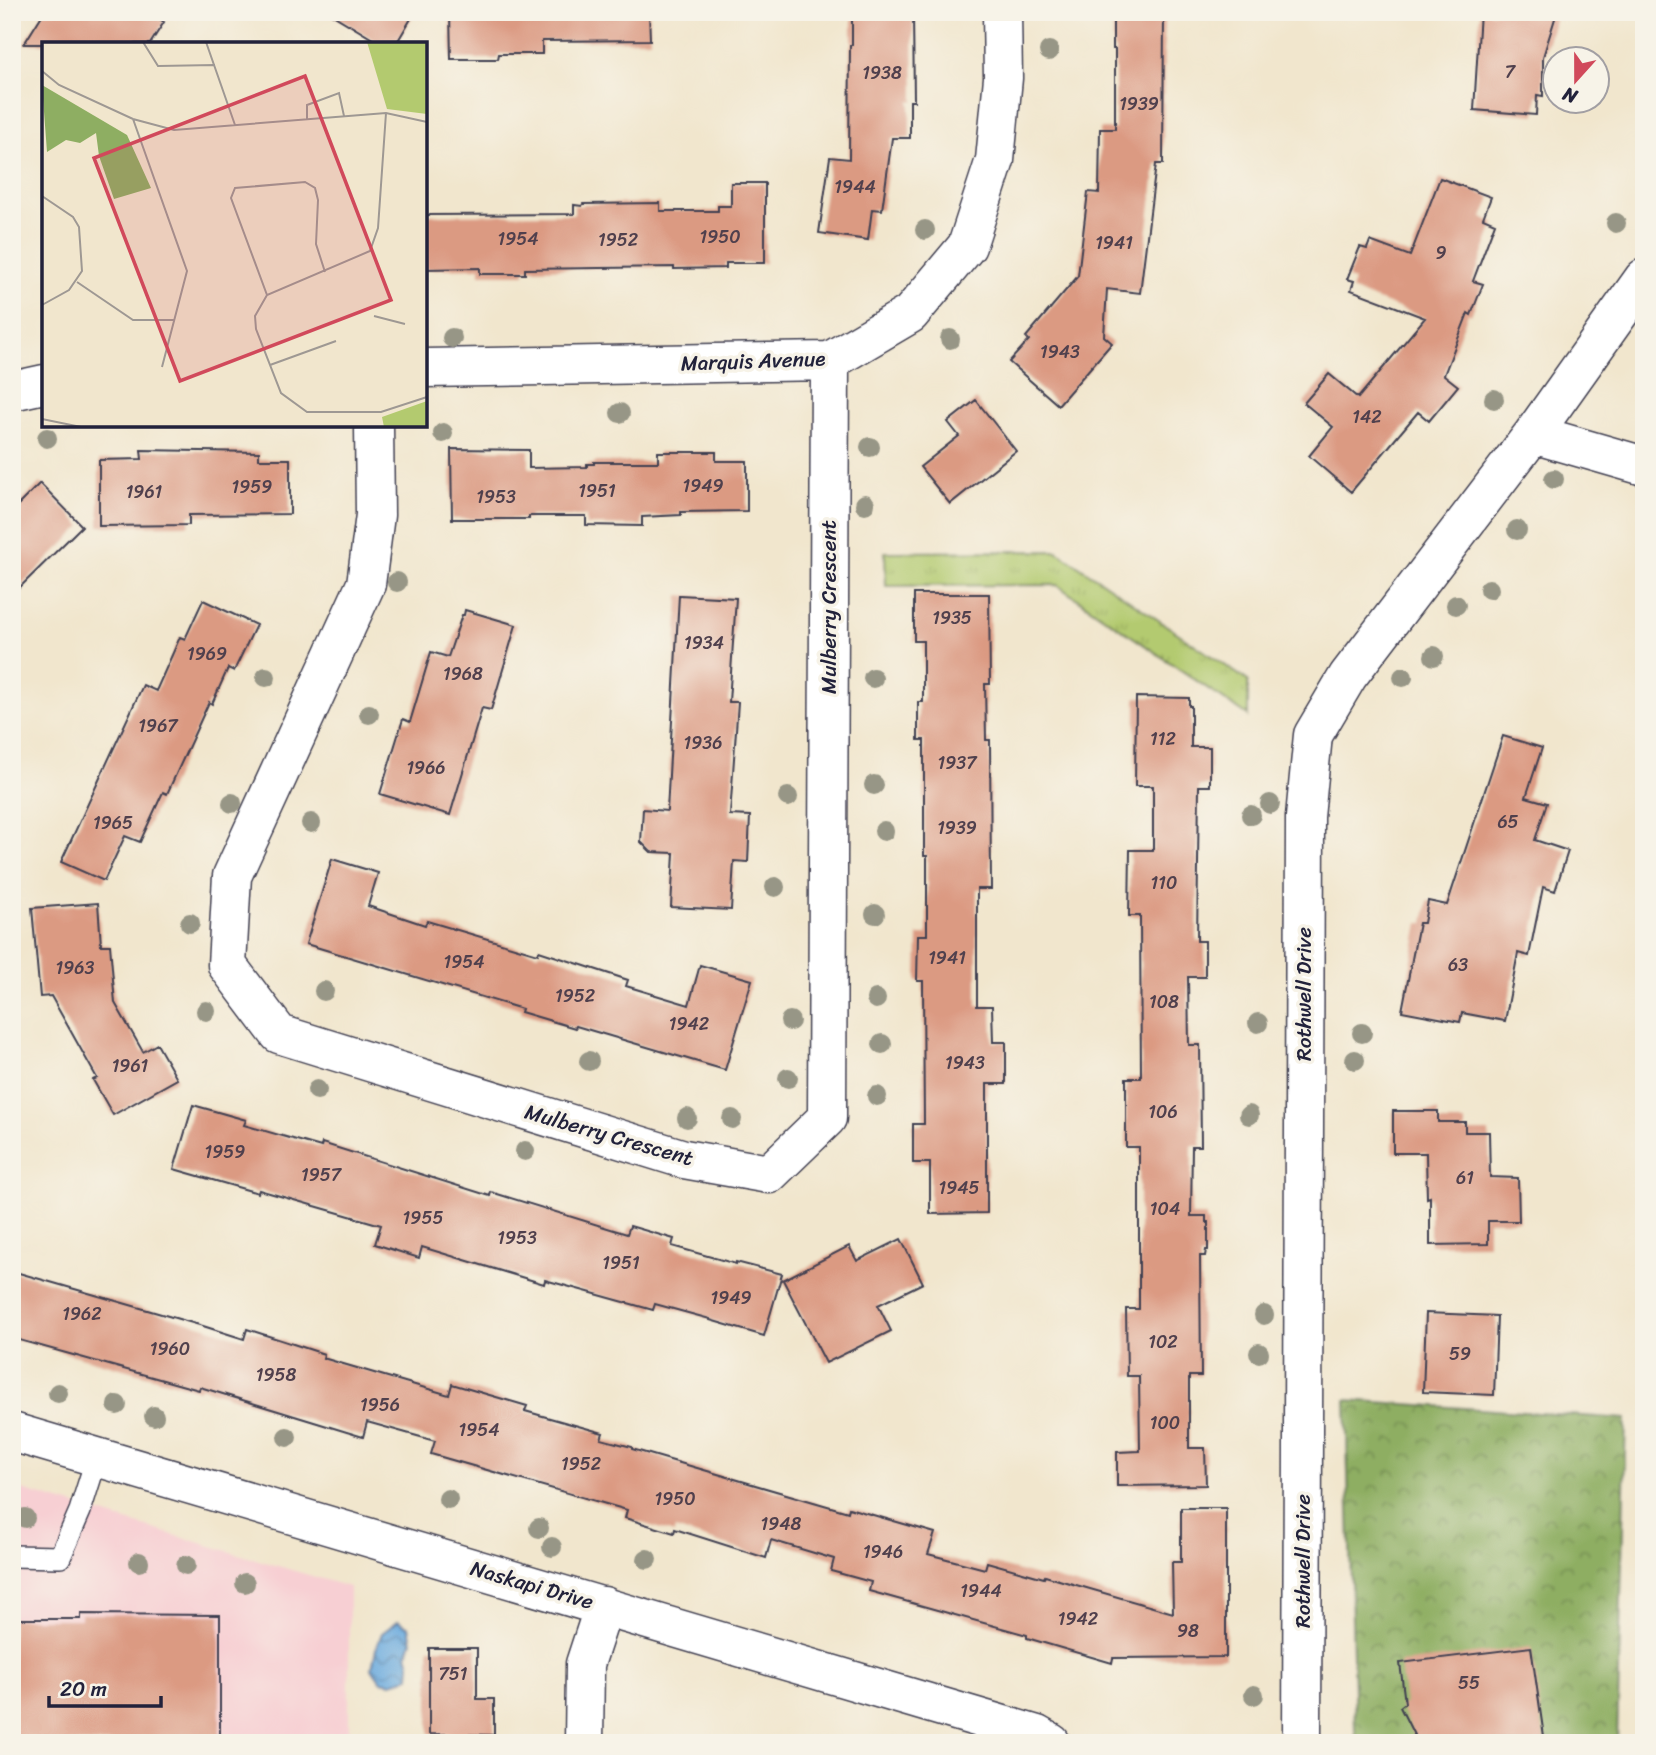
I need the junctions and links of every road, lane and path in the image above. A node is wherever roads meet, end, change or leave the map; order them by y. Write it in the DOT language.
graph roads {
  1 [pos="1002,12"];
  2 [pos="1644,278"];
  3 [pos="830,361"];
  4 [pos="427,368"];
  5 [pos="42,384"];
  6 [pos="12,391"];
  7 [pos="374,427"];
  8 [pos="1533,434"];
  9 [pos="1644,466"];
  10 [pos="12,1432"];
  11 [pos="97,1457"];
  12 [pos="12,1556"];
  13 [pos="604,1606"];
  14 [pos="584,1743"];
  15 [pos="1051,1743"];
  16 [pos="1302,1743"];
  1 -- 3 [label="street, Marquis Avenue"];
  2 -- 8 [label="street, Rothwell Drive"];
  3 -- 4 [label="street, Marquis Avenue"];
  3 -- 7 [label="street, Mulberry Crescent"];
  5 -- 6 [label="street"];
  8 -- 9 [label="street"];
  8 -- 16 [label="street, Rothwell Drive"];
  10 -- 11 [label="street, Naskapi Drive"];
  11 -- 12 [label="lane"];
  11 -- 13 [label="street, Naskapi Drive"];
  13 -- 14 [label="street"];
  13 -- 15 [label="street, Naskapi Drive"];
}
